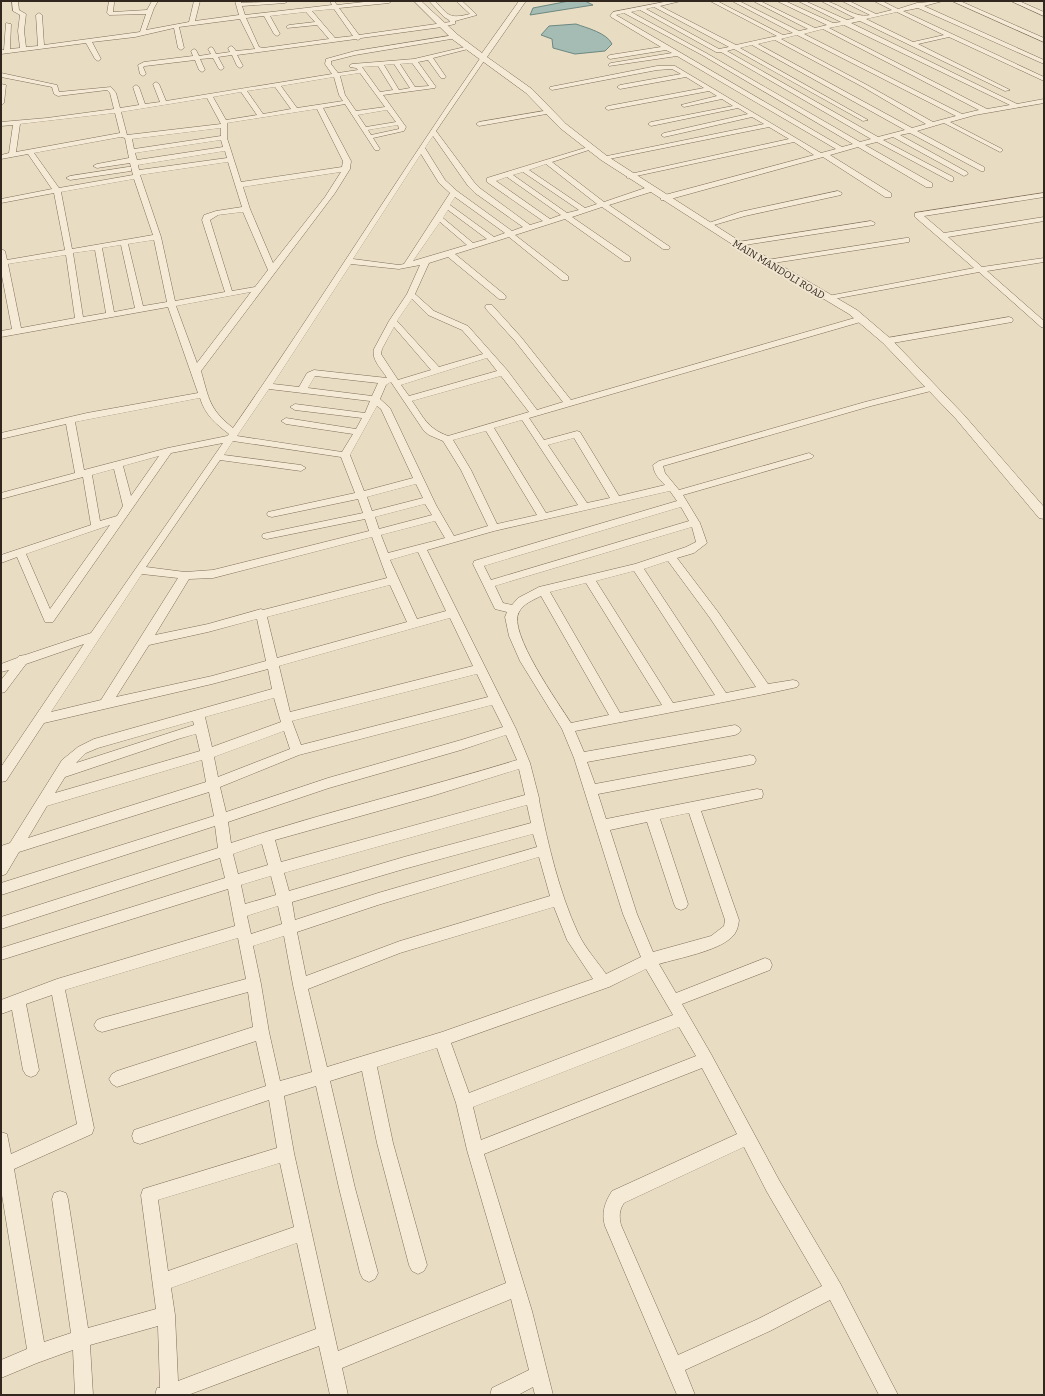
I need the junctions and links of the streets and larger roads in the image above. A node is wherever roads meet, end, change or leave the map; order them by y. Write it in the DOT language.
graph roads {
  1 [pos="14,1"];
  2 [pos="113,1"];
  3 [pos="155,1"];
  4 [pos="197,1"];
  5 [pos="285,1"];
  6 [pos="310,1"];
  7 [pos="389,1"];
  8 [pos="417,1"];
  9 [pos="432,1"];
  10 [pos="439,1"];
  11 [pos="459,1"];
  12 [pos="523,1"];
  13 [pos="647,1"];
  14 [pos="673,1"];
  15 [pos="713,1"];
  16 [pos="735,1"];
  17 [pos="756,1"];
  18 [pos="780,1"];
  19 [pos="801,1"];
  20 [pos="824,1"];
  21 [pos="845,1"];
  22 [pos="877,1"];
  23 [pos="909,1"];
  24 [pos="940,1"];
  25 [pos="955,1"];
  26 [pos="1014,1"];
  27 [pos="238,3"];
  28 [pos="356,3"];
  29 [pos="333,4"];
  30 [pos="655,5"];
  31 [pos="919,6"];
  32 [pos="641,8"];
  33 [pos="310,9"];
  34 [pos="897,10"];
  35 [pos="290,11"];
  36 [pos="625,11"];
  37 [pos="150,12"];
  38 [pos="266,14"];
  39 [pos="1044,14"];
  40 [pos="39,15"];
  41 [pos="242,16"];
  42 [pos="876,16"];
  43 [pos="453,19"];
  44 [pos="862,19"];
  45 [pos="23,23"];
  46 [pos="192,23"];
  47 [pos="319,23"];
  48 [pos="847,23"];
  49 [pos="4,25"];
  50 [pos="442,25"];
  51 [pos="176,26"];
  52 [pos="834,26"];
  53 [pos="289,27"];
  54 [pos="825,28"];
  55 [pos="815,30"];
  56 [pos="939,30"];
  57 [pos="932,32"];
  58 [pos="142,33"];
  59 [pos="800,33"];
  60 [pos="328,34"];
  61 [pos="321,35"];
  62 [pos="950,35"];
  63 [pos="455,37"];
  64 [pos="783,37"];
  65 [pos="909,37"];
  66 [pos="358,38"];
  67 [pos="775,38"];
  68 [pos="283,39"];
  69 [pos="901,39"];
  70 [pos="1044,40"];
  71 [pos="88,41"];
  72 [pos="334,41"];
  73 [pos="262,42"];
  74 [pos="255,43"];
  75 [pos="752,43"];
  76 [pos="912,44"];
  77 [pos="230,46"];
  78 [pos="41,47"];
  79 [pos="181,48"];
  80 [pos="211,48"];
  81 [pos="469,48"];
  82 [pos="668,48"];
  83 [pos="734,48"];
  84 [pos="23,49"];
  85 [pos="194,50"];
  86 [pos="263,50"];
  87 [pos="4,51"];
  88 [pos="720,51"];
  89 [pos="233,53"];
  90 [pos="679,54"];
  91 [pos="704,54"];
  92 [pos="214,55"];
  93 [pos="610,57"];
  94 [pos="196,58"];
  95 [pos="430,58"];
  96 [pos="483,58"];
  97 [pos="686,58"];
  98 [pos="98,59"];
  99 [pos="414,61"];
  100 [pos="1044,61"];
  101 [pos="396,63"];
  102 [pos="380,64"];
  103 [pos="611,65"];
  104 [pos="240,66"];
  105 [pos="338,67"];
  106 [pos="221,68"];
  107 [pos="360,68"];
  108 [pos="202,70"];
  109 [pos="1,74"];
  110 [pos="143,74"];
  111 [pos="916,74"];
  112 [pos="336,75"];
  113 [pos="687,75"];
  114 [pos="443,77"];
  115 [pos="1044,79"];
  116 [pos="892,80"];
  117 [pos="697,82"];
  118 [pos="690,83"];
  119 [pos="156,84"];
  120 [pos="3,85"];
  121 [pos="277,85"];
  122 [pos="865,86"];
  123 [pos="136,87"];
  124 [pos="620,87"];
  125 [pos="552,88"];
  126 [pos="711,89"];
  127 [pos="243,90"];
  128 [pos="414,90"];
  129 [pos="1007,90"];
  130 [pos="840,91"];
  131 [pos="397,92"];
  132 [pos="379,94"];
  133 [pos="209,95"];
  134 [pos="821,95"];
  135 [pos="724,97"];
  136 [pos="807,98"];
  137 [pos="785,101"];
  138 [pos="1044,101"];
  139 [pos="163,102"];
  140 [pos="1,103"];
  141 [pos="351,104"];
  142 [pos="684,105"];
  143 [pos="1015,105"];
  144 [pos="142,106"];
  145 [pos="740,106"];
  146 [pos="766,106"];
  147 [pos="319,107"];
  148 [pos="389,108"];
  149 [pos="608,108"];
  150 [pos="117,110"];
  151 [pos="986,110"];
  152 [pos="296,111"];
  153 [pos="550,112"];
  154 [pos="354,113"];
  155 [pos="754,115"];
  156 [pos="261,116"];
  157 [pos="961,116"];
  158 [pos="644,118"];
  159 [pos="866,120"];
  160 [pos="944,121"];
  161 [pos="17,123"];
  162 [pos="400,123"];
  163 [pos="1,124"];
  164 [pos="223,124"];
  165 [pos="479,124"];
  166 [pos="651,124"];
  167 [pos="931,124"];
  168 [pos="770,125"];
  169 [pos="364,129"];
  170 [pos="911,130"];
  171 [pos="433,132"];
  172 [pos="664,134"];
  173 [pos="894,135"];
  174 [pos="126,136"];
  175 [pos="369,137"];
  176 [pos="224,138"];
  177 [pos="878,139"];
  178 [pos="796,140"];
  179 [pos="676,144"];
  180 [pos="859,144"];
  181 [pos="590,148"];
  182 [pos="227,149"];
  183 [pos="422,149"];
  184 [pos="841,149"];
  185 [pos="377,150"];
  186 [pos="1000,150"];
  187 [pos="30,152"];
  188 [pos="12,155"];
  189 [pos="822,155"];
  190 [pos="1,157"];
  191 [pos="604,158"];
  192 [pos="231,159"];
  193 [pos="547,162"];
  194 [pos="134,165"];
  195 [pos="981,168"];
  196 [pos="346,169"];
  197 [pos="523,169"];
  198 [pos="507,174"];
  199 [pos="964,174"];
  200 [pos="70,175"];
  201 [pos="630,176"];
  202 [pos="950,179"];
  203 [pos="240,185"];
  204 [pos="929,185"];
  205 [pos="651,189"];
  206 [pos="57,191"];
  207 [pos="454,193"];
  208 [pos="838,193"];
  209 [pos="888,195"];
  210 [pos="1044,195"];
  211 [pos="664,198"];
  212 [pos="1,201"];
  213 [pos="602,204"];
  214 [pos="447,206"];
  215 [pos="246,209"];
  216 [pos="584,210"];
  217 [pos="565,216"];
  218 [pos="439,218"];
  219 [pos="1044,219"];
  220 [pos="549,222"];
  221 [pos="871,222"];
  222 [pos="707,225"];
  223 [pos="529,228"];
  224 [pos="510,233"];
  225 [pos="942,236"];
  226 [pos="157,237"];
  227 [pos="492,239"];
  228 [pos="906,240"];
  229 [pos="124,242"];
  230 [pos="738,244"];
  231 [pos="98,246"];
  232 [pos="472,246"];
  233 [pos="666,247"];
  234 [pos="1,251"];
  235 [pos="68,251"];
  236 [pos="448,254"];
  237 [pos="627,259"];
  238 [pos="1044,260"];
  239 [pos="349,261"];
  240 [pos="426,261"];
  241 [pos="767,262"];
  242 [pos="2,263"];
  243 [pos="406,266"];
  244 [pos="272,269"];
  245 [pos="982,269"];
  246 [pos="565,278"];
  247 [pos="256,289"];
  248 [pos="229,293"];
  249 [pos="411,294"];
  250 [pos="502,298"];
  251 [pos="828,298"];
  252 [pos="171,303"];
  253 [pos="488,307"];
  254 [pos="139,309"];
  255 [pos="1044,313"];
  256 [pos="110,314"];
  257 [pos="1033,315"];
  258 [pos="860,319"];
  259 [pos="79,320"];
  260 [pos="1009,320"];
  261 [pos="393,321"];
  262 [pos="1044,325"];
  263 [pos="17,331"];
  264 [pos="1,334"];
  265 [pos="887,341"];
  266 [pos="489,354"];
  267 [pos="196,371"];
  268 [pos="437,371"];
  269 [pos="504,372"];
  270 [pos="392,381"];
  271 [pos="267,386"];
  272 [pos="932,388"];
  273 [pos="302,390"];
  274 [pos="203,395"];
  275 [pos="375,399"];
  276 [pos="408,399"];
  277 [pos="569,404"];
  278 [pos="295,407"];
  279 [pos="535,414"];
  280 [pos="368,416"];
  281 [pos="524,417"];
  282 [pos="70,420"];
  283 [pos="286,421"];
  284 [pos="489,427"];
  285 [pos="358,432"];
  286 [pos="1,436"];
  287 [pos="232,436"];
  288 [pos="447,439"];
  289 [pos="542,444"];
  290 [pos="168,451"];
  291 [pos="345,455"];
  292 [pos="809,456"];
  293 [pos="218,457"];
  294 [pos="118,464"];
  295 [pos="301,468"];
  296 [pos="83,474"];
  297 [pos="419,480"];
  298 [pos="361,495"];
  299 [pos="677,495"];
  300 [pos="1,496"];
  301 [pos="429,500"];
  302 [pos="616,500"];
  303 [pos="129,508"];
  304 [pos="585,508"];
  305 [pos="272,514"];
  306 [pos="369,515"];
  307 [pos="1044,515"];
  308 [pos="439,517"];
  309 [pos="543,517"];
  310 [pos="120,518"];
  311 [pos="694,523"];
  312 [pos="96,526"];
  313 [pos="494,528"];
  314 [pos="375,534"];
  315 [pos="267,536"];
  316 [pos="451,540"];
  317 [pos="421,548"];
  318 [pos="20,552"];
  319 [pos="670,556"];
  320 [pos="384,558"];
  321 [pos="1,559"];
  322 [pos="637,567"];
  323 [pos="139,570"];
  324 [pos="185,576"];
  325 [pos="590,579"];
  326 [pos="394,580"];
  327 [pos="489,584"];
  328 [pos="543,590"];
  329 [pos="514,609"];
  330 [pos="261,613"];
  331 [pos="453,614"];
  332 [pos="414,625"];
  333 [pos="97,635"];
  334 [pos="146,641"];
  335 [pos="23,659"];
  336 [pos="272,663"];
  337 [pos="1,668"];
  338 [pos="480,669"];
  339 [pos="794,684"];
  340 [pos="1,689"];
  341 [pos="764,690"];
  342 [pos="278,692"];
  343 [pos="723,698"];
  344 [pos="496,700"];
  345 [pos="105,704"];
  346 [pos="670,708"];
  347 [pos="198,714"];
  348 [pos="39,719"];
  349 [pos="616,719"];
  350 [pos="286,721"];
  351 [pos="201,728"];
  352 [pos="568,728"];
  353 [pos="510,729"];
  354 [pos="735,730"];
  355 [pos="297,751"];
  356 [pos="207,754"];
  357 [pos="580,758"];
  358 [pos="750,760"];
  359 [pos="524,763"];
  360 [pos="61,773"];
  361 [pos="1,776"];
  362 [pos="213,785"];
  363 [pos="590,790"];
  364 [pos="757,794"];
  365 [pos="533,798"];
  366 [pos="45,801"];
  367 [pos="693,807"];
  368 [pos="652,816"];
  369 [pos="221,819"];
  370 [pos="601,826"];
  371 [pos="538,827"];
  372 [pos="267,836"];
  373 [pos="14,848"];
  374 [pos="544,850"];
  375 [pos="225,851"];
  376 [pos="1,852"];
  377 [pos="276,869"];
  378 [pos="1,870"];
  379 [pos="233,881"];
  380 [pos="1,889"];
  381 [pos="284,899"];
  382 [pos="559,900"];
  383 [pos="681,904"];
  384 [pos="239,912"];
  385 [pos="1,923"];
  386 [pos="289,928"];
  387 [pos="244,936"];
  388 [pos="1,954"];
  389 [pos="650,960"];
  390 [pos="765,965"];
  391 [pos="604,982"];
  392 [pos="254,984"];
  393 [pos="300,985"];
  394 [pos="57,986"];
  395 [pos="18,1001"];
  396 [pos="673,1001"];
  397 [pos="1,1007"];
  398 [pos="683,1018"];
  399 [pos="102,1025"];
  400 [pos="261,1032"];
  401 [pos="442,1039"];
  402 [pos="706,1059"];
  403 [pos="368,1062"];
  404 [pos="31,1070"];
  405 [pos="322,1076"];
  406 [pos="117,1079"];
  407 [pos="275,1090"];
  408 [pos="464,1104"];
  409 [pos="140,1136"];
  410 [pos="746,1138"];
  411 [pos="1,1140"];
  412 [pos="475,1150"];
  413 [pos="286,1153"];
  414 [pos="3,1166"];
  415 [pos="60,1199"];
  416 [pos="303,1232"];
  417 [pos="418,1265"];
  418 [pos="369,1273"];
  419 [pos="162,1282"];
  420 [pos="516,1288"];
  421 [pos="834,1289"];
  422 [pos="166,1315"];
  423 [pos="325,1335"];
  424 [pos="81,1338"];
  425 [pos="37,1354"];
  426 [pos="331,1361"];
  427 [pos="673,1366"];
  428 [pos="1,1369"];
  429 [pos="538,1376"];
  430 [pos="168,1394"];
  431 [pos="84,1395"];
  432 [pos="339,1395"];
  433 [pos="500,1395"];
  434 [pos="544,1395"];
  435 [pos="686,1395"];
  436 [pos="889,1395"];
  1 -- 45 [label="street"];
  2 -- 37 [label="street"];
  3 -- 37 [label="street"];
  4 -- 46 [label="street"];
  5 -- 27 [label="street"];
  5 -- 35 [label="street"];
  6 -- 33 [label="street"];
  7 -- 28 [label="street"];
  8 -- 50 [label="street, MAIN MANDOLI ROAD"];
  9 -- 10 [label="street"];
  9 -- 43 [label="street"];
  11 -- 43 [label="street"];
  12 -- 96 [label="street"];
  13 -- 30 [label="street"];
  14 -- 30 [label="street"];
  15 -- 64 [label="street"];
  16 -- 59 [label="street"];
  17 -- 55 [label="street"];
  18 -- 52 [label="street"];
  19 -- 48 [label="street"];
  20 -- 44 [label="street"];
  21 -- 42 [label="street"];
  22 -- 34 [label="street"];
  23 -- 31 [label="street"];
  24 -- 31 [label="street"];
  25 -- 70 [label="street"];
  26 -- 39 [label="street"];
  27 -- 41 [label="street"];
  28 -- 29 [label="street"];
  29 -- 33 [label="street"];
  29 -- 66 [label="street"];
  30 -- 32 [label="street"];
  30 -- 83 [label="street"];
  31 -- 34 [label="street"];
  31 -- 100 [label="street"];
  32 -- 36 [label="street"];
  32 -- 88 [label="street"];
  33 -- 35 [label="street"];
  33 -- 47 [label="street"];
  34 -- 42 [label="street"];
  34 -- 56 [label="street"];
  35 -- 38 [label="street"];
  36 -- 82 [label="street"];
  36 -- 91 [label="street"];
  37 -- 58 [label="street"];
  38 -- 41 [label="street"];
  38 -- 68 [label="street"];
  40 -- 78 [label="street"];
  41 -- 46 [label="street"];
  41 -- 74 [label="street"];
  42 -- 44 [label="street"];
  43 -- 50 [label="street"];
  44 -- 48 [label="street"];
  44 -- 69 [label="street"];
  45 -- 49 [label="street"];
  45 -- 84 [label="street"];
  46 -- 51 [label="street"];
  47 -- 53 [label="street"];
  47 -- 60 [label="street"];
  48 -- 52 [label="street"];
  48 -- 143 [label="street"];
  49 -- 87 [label="street"];
  50 -- 63 [label="street, MAIN MANDOLI ROAD"];
  50 -- 66 [label="street"];
  51 -- 58 [label="street"];
  51 -- 79 [label="street"];
  52 -- 54 [label="street"];
  54 -- 55 [label="street"];
  54 -- 111 [label="street"];
  55 -- 59 [label="street"];
  56 -- 57 [label="street"];
  56 -- 62 [label="street"];
  58 -- 71 [label="street"];
  59 -- 64 [label="street"];
  59 -- 116 [label="street"];
  60 -- 61 [label="street"];
  60 -- 72 [label="street"];
  62 -- 76 [label="street"];
  62 -- 115 [label="street"];
  63 -- 81 [label="street, MAIN MANDOLI ROAD"];
  63 -- 105 [label="street"];
  64 -- 67 [label="street"];
  65 -- 69 [label="street"];
  66 -- 72 [label="street"];
  67 -- 75 [label="street"];
  67 -- 122 [label="street"];
  69 -- 76 [label="street"];
  71 -- 78 [label="street"];
  71 -- 98 [label="street"];
  72 -- 86 [label="street"];
  73 -- 74 [label="street"];
  74 -- 86 [label="street"];
  75 -- 83 [label="street"];
  75 -- 130 [label="street"];
  76 -- 129 [label="street"];
  77 -- 89 [label="street"];
  78 -- 84 [label="street"];
  80 -- 92 [label="street"];
  81 -- 95 [label="street"];
  81 -- 96 [label="street, MAIN MANDOLI ROAD"];
  82 -- 90 [label="street"];
  82 -- 93 [label="street"];
  83 -- 88 [label="street"];
  83 -- 134 [label="street"];
  84 -- 87 [label="street"];
  85 -- 94 [label="street"];
  86 -- 89 [label="street"];
  88 -- 91 [label="street"];
  88 -- 136 [label="street"];
  89 -- 92 [label="street"];
  89 -- 104 [label="street"];
  90 -- 97 [label="street"];
  90 -- 103 [label="street"];
  91 -- 97 [label="street"];
  91 -- 137 [label="street"];
  92 -- 94 [label="street"];
  92 -- 106 [label="street"];
  94 -- 108 [label="street"];
  94 -- 110 [label="street"];
  95 -- 99 [label="street"];
  95 -- 114 [label="street"];
  96 -- 153 [label="street, MAIN MANDOLI ROAD"];
  96 -- 171 [label="street"];
  97 -- 146 [label="street"];
  99 -- 101 [label="street"];
  99 -- 128 [label="street"];
  101 -- 102 [label="street"];
  101 -- 128 [label="street"];
  102 -- 107 [label="street"];
  102 -- 131 [label="street"];
  105 -- 107 [label="street"];
  105 -- 112 [label="street"];
  107 -- 112 [label="street"];
  107 -- 132 [label="street"];
  109 -- 150 [label="street"];
  111 -- 116 [label="street"];
  111 -- 151 [label="street"];
  112 -- 121 [label="street"];
  112 -- 141 [label="street"];
  113 -- 117 [label="street"];
  113 -- 124 [label="street"];
  113 -- 125 [label="street"];
  116 -- 122 [label="street"];
  116 -- 157 [label="street"];
  117 -- 118 [label="street"];
  117 -- 126 [label="street"];
  119 -- 139 [label="street"];
  120 -- 140 [label="street"];
  121 -- 127 [label="street"];
  121 -- 152 [label="street"];
  122 -- 130 [label="street"];
  122 -- 167 [label="street"];
  123 -- 144 [label="street"];
  126 -- 135 [label="street"];
  126 -- 149 [label="street"];
  127 -- 133 [label="street"];
  127 -- 156 [label="street"];
  128 -- 131 [label="street"];
  130 -- 134 [label="street"];
  130 -- 170 [label="street"];
  131 -- 132 [label="street"];
  132 -- 148 [label="street"];
  133 -- 139 [label="street"];
  133 -- 164 [label="street"];
  134 -- 136 [label="street"];
  134 -- 159 [label="street"];
  135 -- 142 [label="street"];
  135 -- 145 [label="street"];
  136 -- 137 [label="street"];
  136 -- 177 [label="street"];
  137 -- 146 [label="street"];
  137 -- 180 [label="street"];
  138 -- 143 [label="street"];
  139 -- 144 [label="street"];
  141 -- 147 [label="street"];
  141 -- 154 [label="street"];
  143 -- 151 [label="street"];
  144 -- 150 [label="street"];
  145 -- 155 [label="street"];
  145 -- 166 [label="street"];
  146 -- 184 [label="street"];
  147 -- 152 [label="street"];
  147 -- 196 [label="street"];
  148 -- 154 [label="street"];
  148 -- 162 [label="street"];
  150 -- 161 [label="street"];
  150 -- 174 [label="street"];
  151 -- 157 [label="street"];
  152 -- 156 [label="street"];
  153 -- 165 [label="street"];
  153 -- 181 [label="street, MAIN MANDOLI ROAD"];
  154 -- 169 [label="street"];
  155 -- 168 [label="street"];
  155 -- 172 [label="street"];
  156 -- 164 [label="street"];
  157 -- 160 [label="street"];
  158 -- 166 [label="street"];
  160 -- 167 [label="street"];
  160 -- 186 [label="street"];
  161 -- 163 [label="street"];
  161 -- 188 [label="street"];
  162 -- 169 [label="street"];
  162 -- 175 [label="street"];
  164 -- 174 [label="street"];
  164 -- 176 [label="street"];
  166 -- 172 [label="street"];
  167 -- 170 [label="street"];
  168 -- 178 [label="street"];
  168 -- 179 [label="street"];
  169 -- 175 [label="street"];
  170 -- 173 [label="street"];
  170 -- 195 [label="street"];
  171 -- 183 [label="street"];
  171 -- 223 [label="street"];
  172 -- 179 [label="street"];
  173 -- 177 [label="street"];
  173 -- 199 [label="street"];
  174 -- 187 [label="street"];
  174 -- 194 [label="street"];
  175 -- 185 [label="street"];
  176 -- 182 [label="street"];
  176 -- 194 [label="street"];
  177 -- 180 [label="street"];
  177 -- 202 [label="street"];
  178 -- 189 [label="street"];
  178 -- 201 [label="street"];
  179 -- 191 [label="street"];
  180 -- 184 [label="street"];
  180 -- 204 [label="street"];
  181 -- 191 [label="street, MAIN MANDOLI ROAD"];
  181 -- 193 [label="street"];
  182 -- 192 [label="street"];
  182 -- 194 [label="street"];
  183 -- 207 [label="street"];
  183 -- 239 [label="street"];
  184 -- 189 [label="street"];
  187 -- 188 [label="street"];
  187 -- 206 [label="street"];
  188 -- 190 [label="street"];
  189 -- 209 [label="street"];
  189 -- 211 [label="street"];
  191 -- 201 [label="street, MAIN MANDOLI ROAD"];
  192 -- 194 [label="street"];
  192 -- 203 [label="street"];
  193 -- 197 [label="street"];
  193 -- 213 [label="street"];
  194 -- 200 [label="street"];
  194 -- 206 [label="street"];
  194 -- 226 [label="street"];
  196 -- 203 [label="street"];
  196 -- 244 [label="street"];
  197 -- 198 [label="street"];
  197 -- 216 [label="street"];
  198 -- 217 [label="street"];
  198 -- 220 [label="street"];
  201 -- 205 [label="street, MAIN MANDOLI ROAD"];
  203 -- 215 [label="street"];
  205 -- 211 [label="street, MAIN MANDOLI ROAD"];
  205 -- 213 [label="street"];
  206 -- 212 [label="street"];
  206 -- 235 [label="street"];
  207 -- 214 [label="street"];
  207 -- 224 [label="street"];
  208 -- 222 [label="street"];
  210 -- 225 [label="street"];
  211 -- 222 [label="street, MAIN MANDOLI ROAD"];
  213 -- 216 [label="street"];
  213 -- 233 [label="street"];
  214 -- 218 [label="street"];
  214 -- 227 [label="street"];
  215 -- 244 [label="street"];
  215 -- 248 [label="street"];
  216 -- 217 [label="street"];
  217 -- 220 [label="street"];
  217 -- 237 [label="street"];
  218 -- 232 [label="street"];
  218 -- 243 [label="street"];
  219 -- 225 [label="street"];
  220 -- 223 [label="street"];
  221 -- 230 [label="street"];
  222 -- 230 [label="street, MAIN MANDOLI ROAD"];
  223 -- 224 [label="street"];
  224 -- 227 [label="street"];
  224 -- 246 [label="street"];
  225 -- 245 [label="street"];
  226 -- 229 [label="street"];
  226 -- 252 [label="street"];
  227 -- 232 [label="street"];
  228 -- 241 [label="street"];
  229 -- 231 [label="street"];
  229 -- 254 [label="street"];
  230 -- 241 [label="street, MAIN MANDOLI ROAD"];
  231 -- 235 [label="street"];
  231 -- 256 [label="street"];
  232 -- 236 [label="street"];
  234 -- 242 [label="street"];
  235 -- 242 [label="street"];
  235 -- 259 [label="street"];
  236 -- 240 [label="street"];
  236 -- 250 [label="street"];
  238 -- 245 [label="street"];
  239 -- 243 [label="street"];
  239 -- 271 [label="street"];
  240 -- 243 [label="street"];
  240 -- 249 [label="street"];
  241 -- 251 [label="street, MAIN MANDOLI ROAD"];
  242 -- 263 [label="street"];
  244 -- 247 [label="street"];
  245 -- 251 [label="street"];
  245 -- 257 [label="street"];
  247 -- 248 [label="street"];
  247 -- 267 [label="street"];
  248 -- 252 [label="street"];
  249 -- 261 [label="street"];
  249 -- 266 [label="street"];
  251 -- 258 [label="street, MAIN MANDOLI ROAD"];
  252 -- 254 [label="street"];
  252 -- 267 [label="street"];
  253 -- 277 [label="street"];
  254 -- 256 [label="street"];
  255 -- 257 [label="street"];
  256 -- 259 [label="street"];
  257 -- 262 [label="street"];
  258 -- 265 [label="street, MAIN MANDOLI ROAD"];
  258 -- 277 [label="street"];
  259 -- 263 [label="street"];
  260 -- 265 [label="street"];
  261 -- 268 [label="street"];
  261 -- 270 [label="street"];
  263 -- 264 [label="street"];
  265 -- 272 [label="street, MAIN MANDOLI ROAD"];
  266 -- 268 [label="street"];
  266 -- 269 [label="street"];
  267 -- 274 [label="street"];
  268 -- 270 [label="street"];
  269 -- 276 [label="street"];
  269 -- 279 [label="street"];
  270 -- 273 [label="street"];
  270 -- 275 [label="street"];
  270 -- 276 [label="street"];
  271 -- 273 [label="street"];
  271 -- 287 [label="street"];
  272 -- 299 [label="street"];
  272 -- 307 [label="street, MAIN MANDOLI ROAD"];
  273 -- 275 [label="street"];
  274 -- 282 [label="street"];
  274 -- 287 [label="street"];
  275 -- 280 [label="street"];
  275 -- 297 [label="street"];
  276 -- 288 [label="street"];
  277 -- 279 [label="street"];
  278 -- 280 [label="street"];
  279 -- 281 [label="street"];
  280 -- 285 [label="street"];
  281 -- 284 [label="street"];
  281 -- 289 [label="street"];
  282 -- 286 [label="street"];
  282 -- 296 [label="street"];
  283 -- 285 [label="street"];
  284 -- 288 [label="street"];
  284 -- 309 [label="street"];
  285 -- 291 [label="street"];
  287 -- 290 [label="street"];
  287 -- 291 [label="street"];
  287 -- 293 [label="street"];
  288 -- 313 [label="street"];
  289 -- 302 [label="street"];
  289 -- 304 [label="street"];
  290 -- 294 [label="street"];
  290 -- 303 [label="street"];
  291 -- 298 [label="street"];
  292 -- 299 [label="street"];
  293 -- 295 [label="street"];
  293 -- 323 [label="street"];
  294 -- 296 [label="street"];
  294 -- 303 [label="street"];
  296 -- 300 [label="street"];
  296 -- 312 [label="street"];
  297 -- 298 [label="street"];
  297 -- 301 [label="street"];
  298 -- 305 [label="street"];
  298 -- 306 [label="street"];
  299 -- 302 [label="street"];
  299 -- 311 [label="street"];
  299 -- 327 [label="street"];
  301 -- 306 [label="street"];
  301 -- 308 [label="street"];
  302 -- 304 [label="street"];
  303 -- 310 [label="street"];
  304 -- 309 [label="street"];
  306 -- 314 [label="street"];
  306 -- 315 [label="street"];
  308 -- 314 [label="street"];
  308 -- 316 [label="street"];
  309 -- 313 [label="street"];
  310 -- 312 [label="street"];
  310 -- 318 [label="street"];
  311 -- 319 [label="street"];
  311 -- 327 [label="street"];
  312 -- 318 [label="street"];
  313 -- 316 [label="street"];
  314 -- 320 [label="street"];
  314 -- 324 [label="street"];
  316 -- 317 [label="street"];
  317 -- 320 [label="street"];
  317 -- 331 [label="street"];
  318 -- 321 [label="street"];
  319 -- 322 [label="street"];
  319 -- 341 [label="street"];
  320 -- 326 [label="street"];
  322 -- 325 [label="street"];
  322 -- 343 [label="street"];
  323 -- 324 [label="street"];
  323 -- 333 [label="street"];
  324 -- 334 [label="street"];
  325 -- 328 [label="street"];
  325 -- 346 [label="street"];
  326 -- 330 [label="street"];
  326 -- 332 [label="street"];
  327 -- 329 [label="street"];
  328 -- 329 [label="street"];
  328 -- 349 [label="street"];
  329 -- 352 [label="street"];
  330 -- 334 [label="street"];
  330 -- 336 [label="street"];
  331 -- 332 [label="street"];
  331 -- 338 [label="street"];
  332 -- 336 [label="street"];
  333 -- 335 [label="street"];
  333 -- 348 [label="street"];
  334 -- 345 [label="street"];
  335 -- 337 [label="street"];
  335 -- 340 [label="street"];
  336 -- 342 [label="street"];
  336 -- 345 [label="street"];
  338 -- 344 [label="street"];
  338 -- 350 [label="street"];
  339 -- 341 [label="street"];
  341 -- 343 [label="street"];
  342 -- 347 [label="street"];
  342 -- 350 [label="street"];
  343 -- 346 [label="street"];
  344 -- 353 [label="street"];
  344 -- 355 [label="street"];
  345 -- 348 [label="street"];
  346 -- 349 [label="street"];
  347 -- 351 [label="street"];
  347 -- 360 [label="street"];
  348 -- 361 [label="street"];
  349 -- 352 [label="street"];
  350 -- 355 [label="street"];
  350 -- 356 [label="street"];
  351 -- 356 [label="street"];
  351 -- 360 [label="street"];
  352 -- 357 [label="street"];
  353 -- 359 [label="street"];
  353 -- 369 [label="street"];
  354 -- 357 [label="street"];
  355 -- 362 [label="street"];
  356 -- 362 [label="street"];
  356 -- 366 [label="street"];
  357 -- 363 [label="street"];
  358 -- 363 [label="street"];
  359 -- 365 [label="street"];
  359 -- 372 [label="street"];
  360 -- 366 [label="street"];
  362 -- 369 [label="street"];
  362 -- 373 [label="street"];
  363 -- 370 [label="street"];
  364 -- 367 [label="street"];
  365 -- 371 [label="street"];
  365 -- 377 [label="street"];
  366 -- 373 [label="street"];
  367 -- 368 [label="street"];
  367 -- 389 [label="street"];
  368 -- 370 [label="street"];
  368 -- 383 [label="street"];
  369 -- 375 [label="street"];
  369 -- 380 [label="street"];
  370 -- 389 [label="street"];
  371 -- 374 [label="street"];
  371 -- 381 [label="street"];
  372 -- 375 [label="street"];
  372 -- 377 [label="street"];
  373 -- 376 [label="street"];
  373 -- 378 [label="street"];
  374 -- 382 [label="street"];
  374 -- 386 [label="street"];
  375 -- 379 [label="street"];
  375 -- 385 [label="street"];
  377 -- 379 [label="street"];
  377 -- 381 [label="street"];
  379 -- 384 [label="street"];
  379 -- 388 [label="street"];
  381 -- 384 [label="street"];
  381 -- 386 [label="street"];
  382 -- 391 [label="street"];
  382 -- 393 [label="street"];
  384 -- 387 [label="street"];
  386 -- 387 [label="street"];
  386 -- 393 [label="street"];
  387 -- 392 [label="street"];
  387 -- 394 [label="street"];
  389 -- 391 [label="street"];
  389 -- 396 [label="street"];
  390 -- 396 [label="street"];
  391 -- 401 [label="street"];
  392 -- 399 [label="street"];
  392 -- 400 [label="street"];
  393 -- 405 [label="street"];
  394 -- 395 [label="street"];
  394 -- 414 [label="street"];
  395 -- 397 [label="street"];
  395 -- 404 [label="street"];
  396 -- 398 [label="street"];
  398 -- 402 [label="street"];
  398 -- 408 [label="street"];
  400 -- 406 [label="street"];
  400 -- 407 [label="street"];
  401 -- 403 [label="street"];
  401 -- 408 [label="street"];
  402 -- 410 [label="street"];
  402 -- 412 [label="street"];
  403 -- 405 [label="street"];
  403 -- 417 [label="street"];
  405 -- 407 [label="street"];
  405 -- 418 [label="street"];
  407 -- 409 [label="street"];
  407 -- 413 [label="street"];
  408 -- 412 [label="street"];
  410 -- 421 [label="street"];
  410 -- 427 [label="street"];
  411 -- 414 [label="street"];
  412 -- 420 [label="street"];
  413 -- 416 [label="street"];
  413 -- 419 [label="street"];
  414 -- 425 [label="street"];
  415 -- 424 [label="street"];
  416 -- 419 [label="street"];
  416 -- 423 [label="street"];
  419 -- 422 [label="street"];
  420 -- 426 [label="street"];
  420 -- 429 [label="street"];
  421 -- 427 [label="street"];
  421 -- 436 [label="street"];
  422 -- 424 [label="street"];
  422 -- 430 [label="street"];
  423 -- 426 [label="street"];
  423 -- 430 [label="street"];
  424 -- 425 [label="street"];
  424 -- 431 [label="street"];
  425 -- 428 [label="street"];
  426 -- 432 [label="street"];
  427 -- 435 [label="street"];
  429 -- 433 [label="street"];
  429 -- 434 [label="street"];
}
